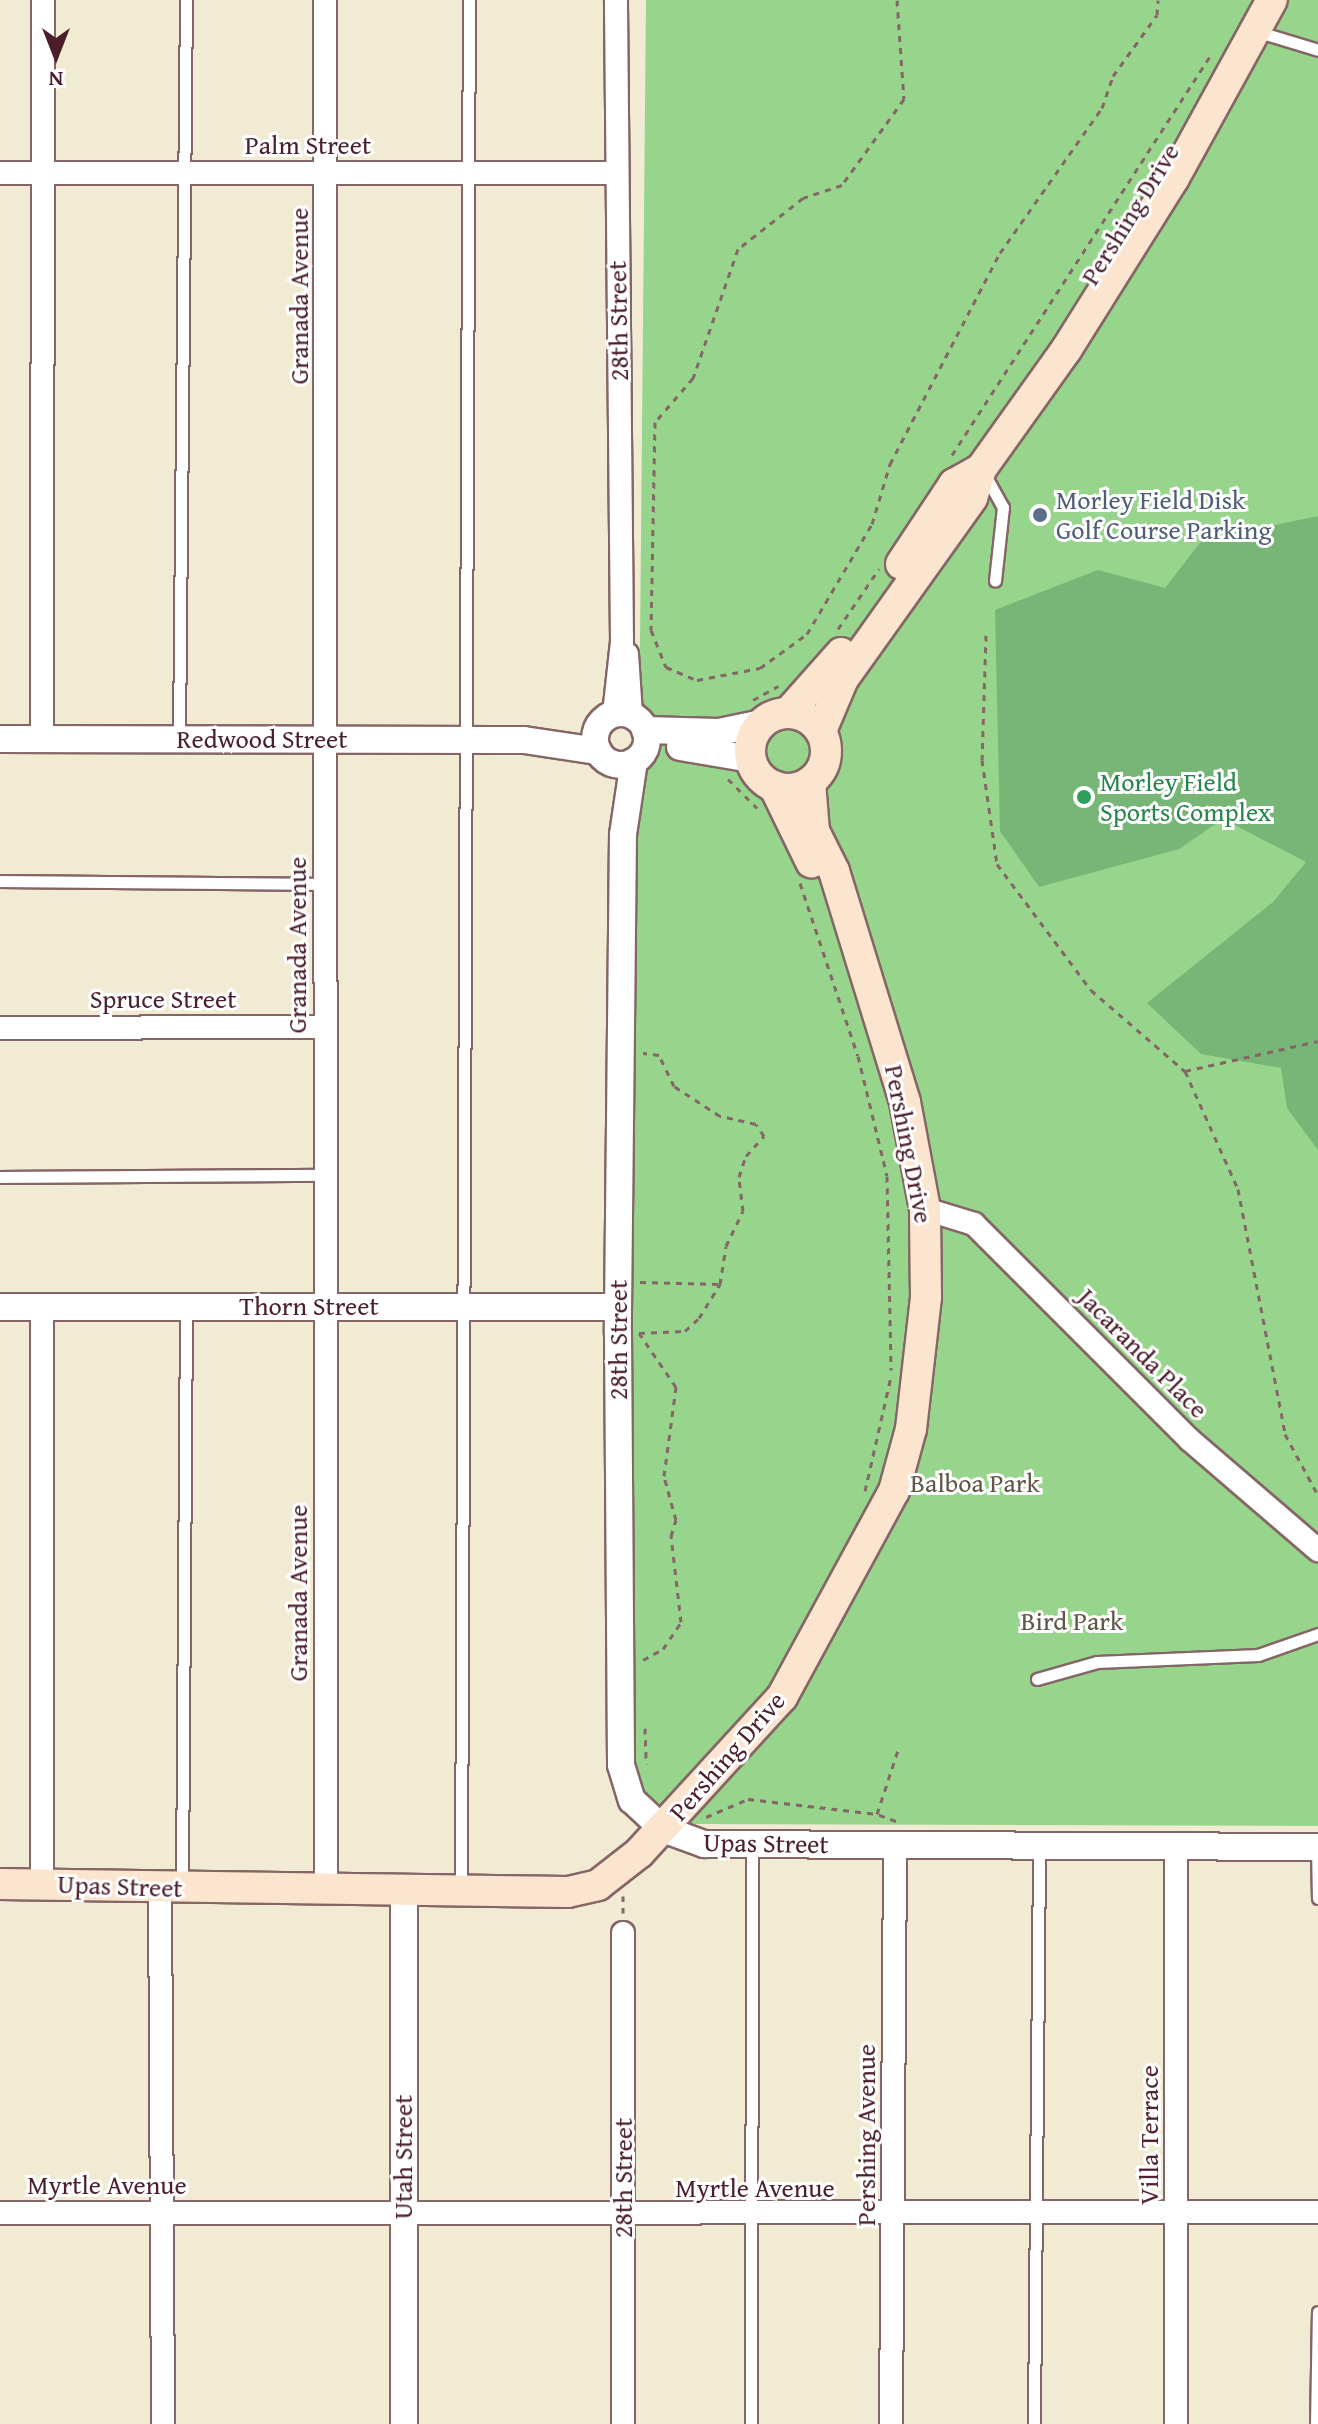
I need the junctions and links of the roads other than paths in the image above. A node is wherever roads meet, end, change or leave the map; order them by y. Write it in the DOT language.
graph roads {
  1 [pos="43,0"];
  2 [pos="186,0"];
  3 [pos="325,0"];
  4 [pos="469,0"];
  5 [pos="616,0"];
  6 [pos="1272,0"];
  7 [pos="1256,31"];
  8 [pos="1318,50"];
  9 [pos="0,173"];
  10 [pos="43,173"];
  11 [pos="184,173"];
  12 [pos="327,173"];
  13 [pos="470,173"];
  14 [pos="617,173"];
  15 [pos="981,469"];
  16 [pos="995,581"];
  17 [pos="775,718"];
  18 [pos="821,731"];
  19 [pos="42,738"];
  20 [pos="0,739"];
  21 [pos="179,739"];
  22 [pos="323,739"];
  23 [pos="622,739"];
  24 [pos="469,740"];
  25 [pos="751,759"];
  26 [pos="810,782"];
  27 [pos="774,786"];
  28 [pos="0,881"];
  29 [pos="325,884"];
  30 [pos="857,1003"];
  31 [pos="326,1027"];
  32 [pos="0,1028"];
  33 [pos="325,1175"];
  34 [pos="0,1177"];
  35 [pos="925,1209"];
  36 [pos="618,1295"];
  37 [pos="469,1305"];
  38 [pos="186,1306"];
  39 [pos="0,1307"];
  40 [pos="42,1307"];
  41 [pos="326,1307"];
  42 [pos="1318,1550"];
  43 [pos="862,1557"];
  44 [pos="1318,1634"];
  45 [pos="1037,1679"];
  46 [pos="663,1829"];
  47 [pos="901,1835"];
  48 [pos="752,1845"];
  49 [pos="1176,1845"];
  50 [pos="1318,1847"];
  51 [pos="1039,1848"];
  52 [pos="0,1884"];
  53 [pos="42,1884"];
  54 [pos="171,1886"];
  55 [pos="326,1889"];
  56 [pos="404,1891"];
  57 [pos="461,1891"];
  58 [pos="1318,1898"];
  59 [pos="623,1933"];
  60 [pos="1178,2212"];
  61 [pos="1318,2212"];
  62 [pos="0,2213"];
  63 [pos="163,2213"];
  64 [pos="1035,2214"];
  65 [pos="752,2215"];
  66 [pos="403,2216"];
  67 [pos="894,2216"];
  68 [pos="623,2217"];
  69 [pos="1318,2312"];
  70 [pos="163,2424"];
  71 [pos="404,2424"];
  72 [pos="623,2424"];
  73 [pos="751,2424"];
  74 [pos="891,2424"];
  75 [pos="1034,2424"];
  76 [pos="1176,2424"];
  77 [pos="1316,2424"];
  1 -- 10 [label="street"];
  2 -- 11 [label="lane"];
  3 -- 12 [label="street, Granada Avenue"];
  4 -- 13 [label="lane"];
  5 -- 14 [label="street, 28th Street"];
  6 -- 7 [label="main road, Pershing Drive"];
  7 -- 8 [label="lane"];
  7 -- 15 [label="main road, Pershing Drive"];
  9 -- 10 [label="street, Palm Street"];
  10 -- 11 [label="street, Palm Street"];
  10 -- 19 [label="street"];
  11 -- 12 [label="street, Palm Street"];
  11 -- 21 [label="lane"];
  12 -- 13 [label="street, Palm Street"];
  12 -- 22 [label="street, Granada Avenue"];
  13 -- 14 [label="street, Palm Street"];
  13 -- 24 [label="lane"];
  14 -- 23 [label="street, 28th Street"];
  15 -- 16 [label="lane"];
  15 -- 17 [label="main road, Pershing Drive"];
  15 -- 18 [label="main road, Pershing Drive"];
  17 -- 18 [label="main road"];
  17 -- 23 [label="street, Redwood Street"];
  17 -- 25 [label="main road"];
  18 -- 26 [label="main road"];
  19 -- 20 [label="street, Redwood Street"];
  19 -- 21 [label="street, Redwood Street"];
  21 -- 22 [label="street, Redwood Street"];
  22 -- 24 [label="street, Redwood Street"];
  22 -- 29 [label="street, Granada Avenue"];
  23 -- 24 [label="street, Redwood Street"];
  23 -- 25 [label="street, Redwood Street"];
  23 -- 36 [label="street, 28th Street"];
  24 -- 37 [label="lane"];
  25 -- 27 [label="main road"];
  26 -- 27 [label="main road"];
  26 -- 35 [label="main road, Pershing Drive"];
  27 -- 30 [label="main road, Pershing Drive"];
  28 -- 29 [label="lane"];
  29 -- 31 [label="street, Granada Avenue"];
  30 -- 35 [label="main road"];
  30 -- 43 [label="main road, Pershing Drive"];
  31 -- 32 [label="street, Spruce Street"];
  31 -- 33 [label="street, Granada Avenue"];
  33 -- 34 [label="lane"];
  33 -- 41 [label="street, Granada Avenue"];
  35 -- 42 [label="street, Jacaranda Place"];
  35 -- 43 [label="main road, Pershing Drive"];
  36 -- 37 [label="street, Thorn Street"];
  36 -- 46 [label="street, 28th Street"];
  37 -- 41 [label="street, Thorn Street"];
  37 -- 57 [label="lane"];
  38 -- 40 [label="street, Thorn Street"];
  38 -- 41 [label="street, Thorn Street"];
  38 -- 54 [label="lane"];
  39 -- 40 [label="street, Thorn Street"];
  40 -- 53 [label="street"];
  41 -- 55 [label="street, Granada Avenue"];
  43 -- 46 [label="main road, Pershing Drive"];
  44 -- 45 [label="lane"];
  46 -- 48 [label="street, Upas Street"];
  46 -- 57 [label="main road, Upas Street"];
  47 -- 48 [label="street, Upas Street"];
  47 -- 51 [label="street, Upas Street"];
  47 -- 67 [label="street, Pershing Avenue"];
  48 -- 65 [label="lane"];
  49 -- 50 [label="street, Upas Street"];
  49 -- 51 [label="street, Upas Street"];
  49 -- 60 [label="street, Villa Terrace"];
  50 -- 58 [label="lane"];
  51 -- 64 [label="lane"];
  52 -- 53 [label="main road, Upas Street"];
  53 -- 54 [label="main road, Upas Street"];
  54 -- 55 [label="main road, Upas Street"];
  54 -- 63 [label="street"];
  55 -- 56 [label="main road, Upas Street"];
  56 -- 57 [label="main road, Upas Street"];
  56 -- 66 [label="street, Utah Street"];
  59 -- 68 [label="street, 28th Street"];
  60 -- 61 [label="street, Myrtle Avenue"];
  60 -- 64 [label="street, Myrtle Avenue"];
  60 -- 76 [label="street, Villa Terrace"];
  62 -- 63 [label="street, Myrtle Avenue"];
  63 -- 66 [label="street, Myrtle Avenue"];
  63 -- 70 [label="street"];
  64 -- 67 [label="street, Myrtle Avenue"];
  64 -- 75 [label="lane"];
  65 -- 67 [label="street, Myrtle Avenue"];
  65 -- 68 [label="street, Myrtle Avenue"];
  65 -- 73 [label="lane"];
  66 -- 68 [label="street, Myrtle Avenue"];
  66 -- 71 [label="street, Utah Street"];
  67 -- 74 [label="street, Pershing Avenue"];
  68 -- 72 [label="street, 28th Street"];
  69 -- 77 [label="lane"];
}
